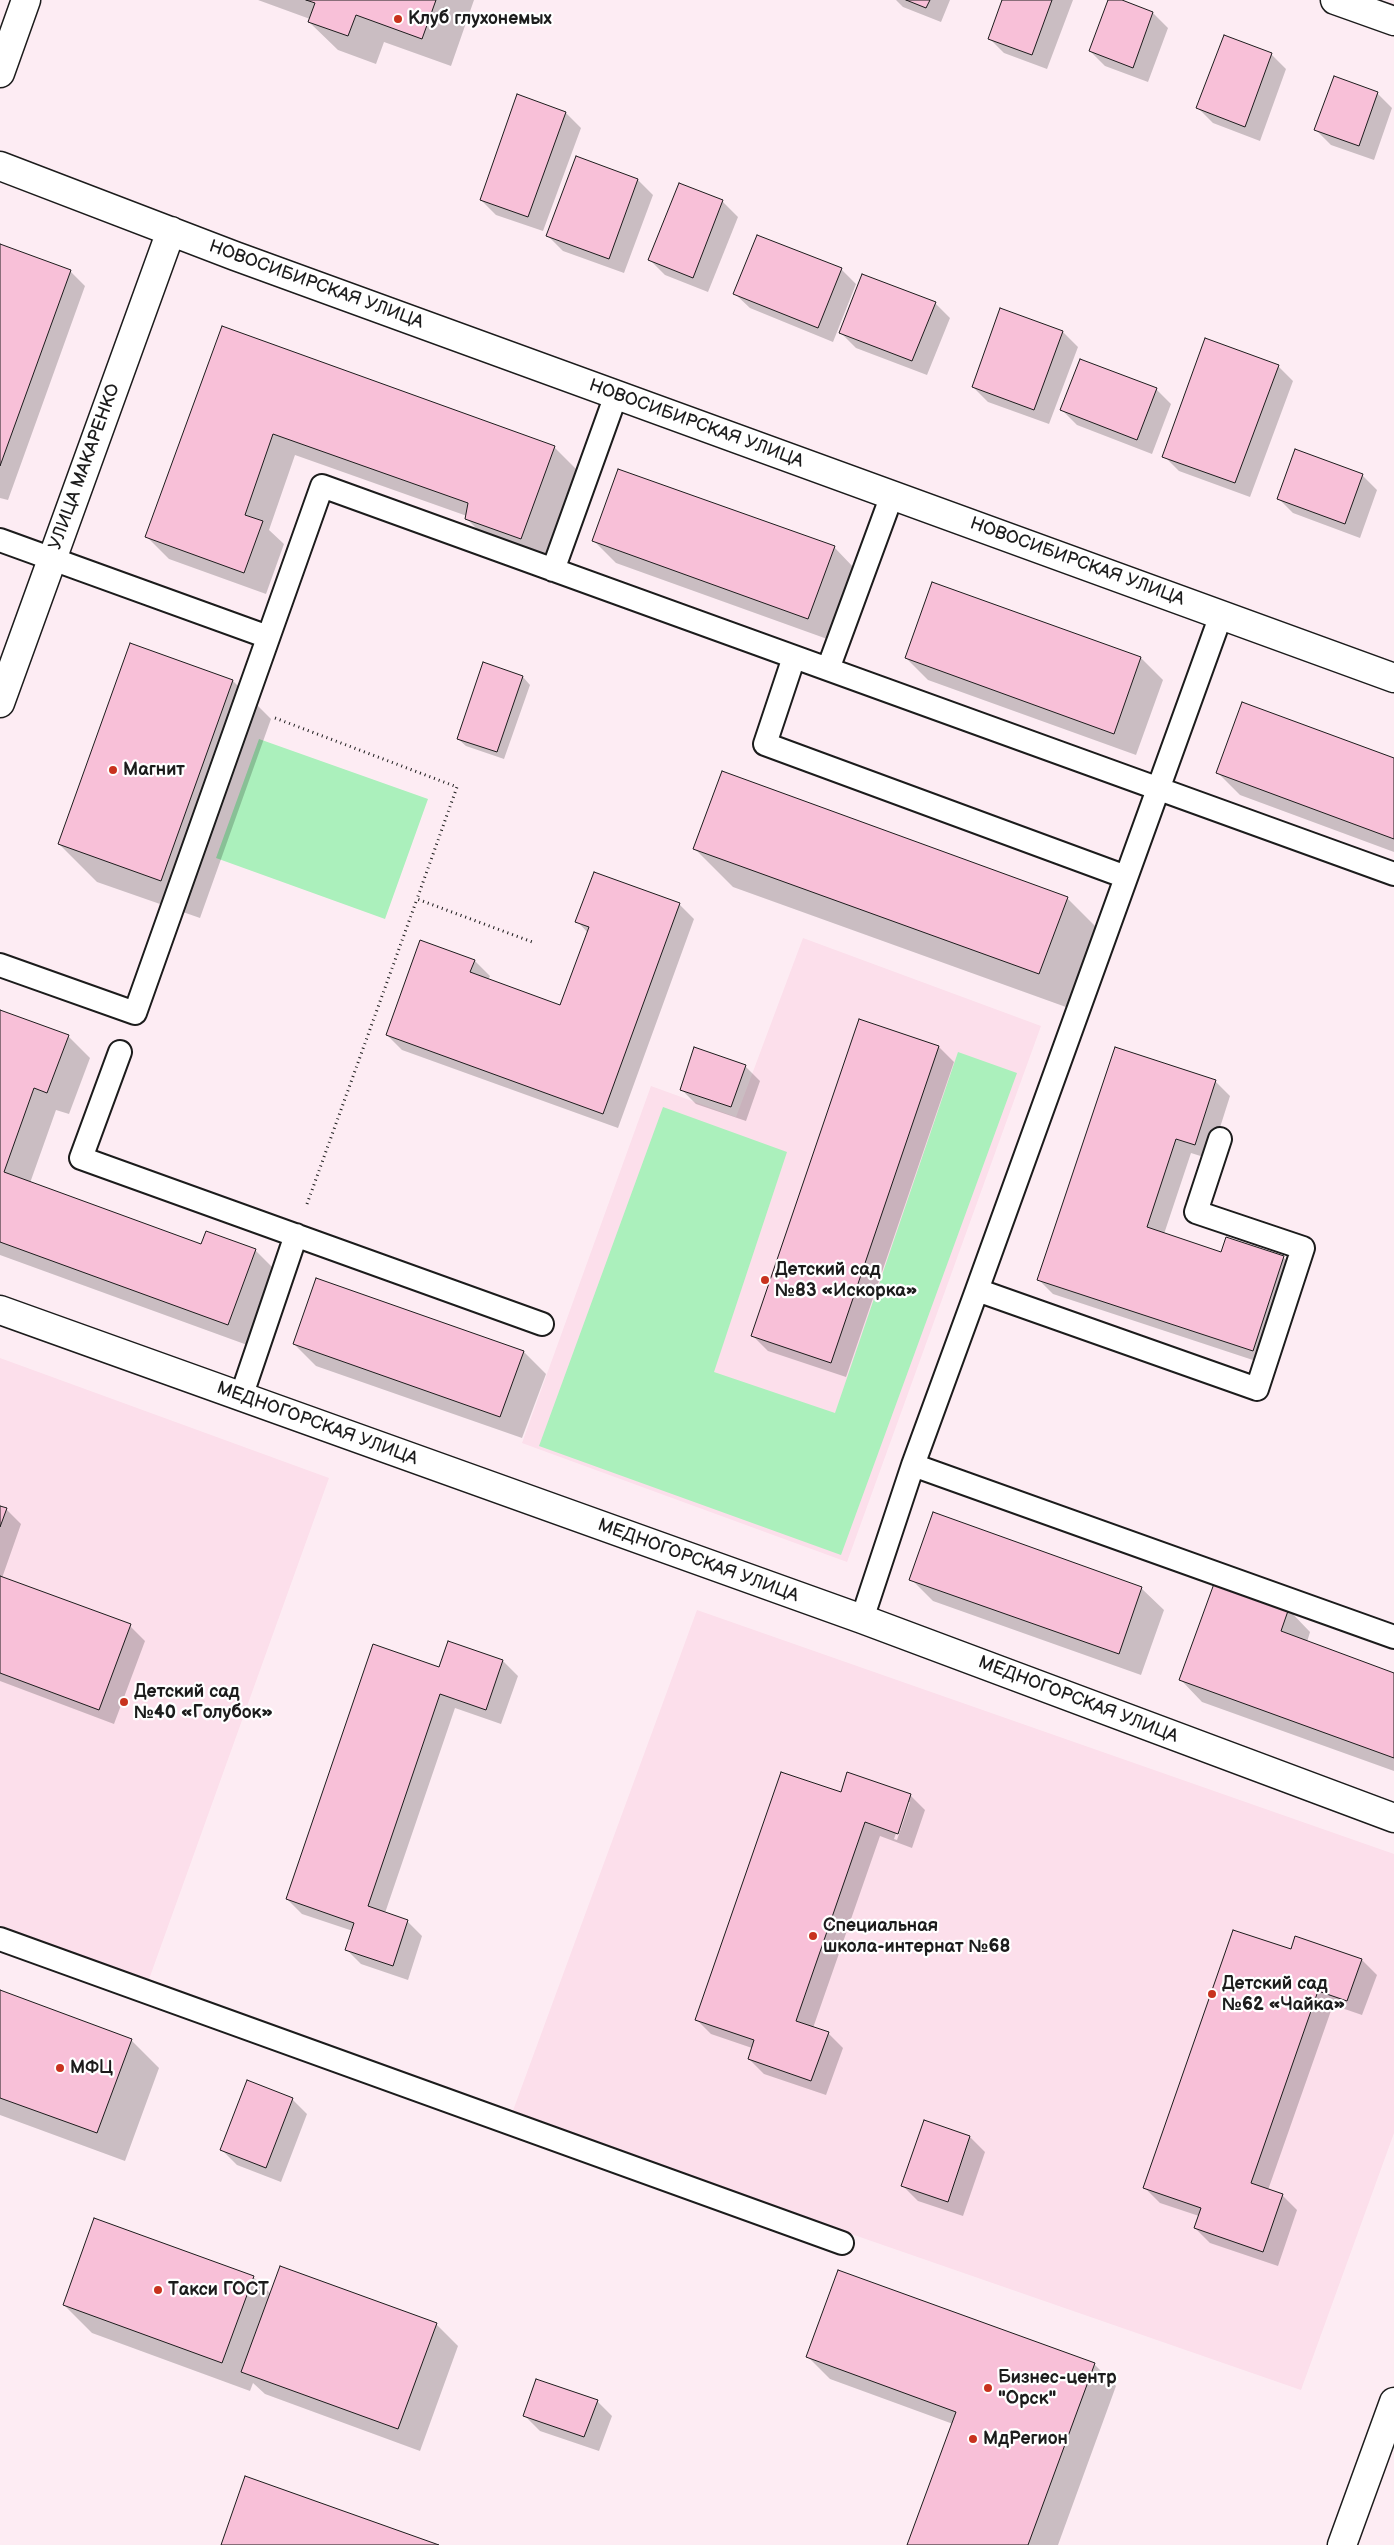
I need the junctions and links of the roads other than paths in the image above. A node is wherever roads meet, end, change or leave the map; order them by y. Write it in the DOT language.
graph roads {
  1 [pos="26,0"];
  2 [pos="1336,0"];
  3 [pos="1394,21"];
  4 [pos="0,73"];
  5 [pos="0,166"];
  6 [pos="171,231"];
  7 [pos="616,395"];
  8 [pos="892,495"];
  9 [pos="0,540"];
  10 [pos="51,558"];
  11 [pos="553,570"];
  12 [pos="1221,615"];
  13 [pos="268,637"];
  14 [pos="794,657"];
  15 [pos="828,669"];
  16 [pos="1394,678"];
  17 [pos="0,703"];
  18 [pos="1158,789"];
  19 [pos="1394,874"];
  20 [pos="1126,877"];
  21 [pos="0,965"];
  22 [pos="120,1052"];
  23 [pos="1220,1139"];
  24 [pos="296,1236"];
  25 [pos="977,1290"];
  26 [pos="0,1310"];
  27 [pos="542,1324"];
  28 [pos="241,1397"];
  29 [pos="914,1465"];
  30 [pos="862,1619"];
  31 [pos="1394,1637"];
  32 [pos="1394,1818"];
  33 [pos="0,1939"];
  34 [pos="842,2243"];
  35 [pos="1394,2402"];
  36 [pos="1342,2545"];
  1 -- 4 [label="street"];
  2 -- 3 [label="street"];
  5 -- 6 [label="street, НОВОСИБИРСКАЯ УЛИЦА"];
  6 -- 7 [label="street, НОВОСИБИРСКАЯ УЛИЦА"];
  6 -- 10 [label="street, УЛИЦА МАКАРЕНКО"];
  7 -- 8 [label="street, НОВОСИБИРСКАЯ УЛИЦА"];
  7 -- 11 [label="lane"];
  8 -- 12 [label="street, НОВОСИБИРСКАЯ УЛИЦА"];
  8 -- 15 [label="lane"];
  9 -- 10 [label="lane"];
  10 -- 13 [label="lane"];
  10 -- 17 [label="street, УЛИЦА МАКАРЕНКО"];
  11 -- 13 [label="lane"];
  11 -- 14 [label="lane"];
  12 -- 16 [label="street, НОВОСИБИРСКАЯ УЛИЦА"];
  12 -- 18 [label="lane"];
  13 -- 21 [label="lane"];
  14 -- 15 [label="lane"];
  14 -- 20 [label="lane"];
  15 -- 18 [label="lane"];
  18 -- 19 [label="lane"];
  18 -- 20 [label="lane"];
  20 -- 25 [label="lane"];
  22 -- 24 [label="lane"];
  23 -- 25 [label="lane"];
  24 -- 27 [label="lane"];
  24 -- 28 [label="lane"];
  25 -- 29 [label="lane"];
  26 -- 28 [label="street, МЕДНОГОРСКАЯ УЛИЦА"];
  28 -- 30 [label="street, МЕДНОГОРСКАЯ УЛИЦА"];
  29 -- 30 [label="lane"];
  29 -- 31 [label="lane"];
  30 -- 32 [label="street, МЕДНОГОРСКАЯ УЛИЦА"];
  33 -- 34 [label="lane"];
  35 -- 36 [label="street"];
}
